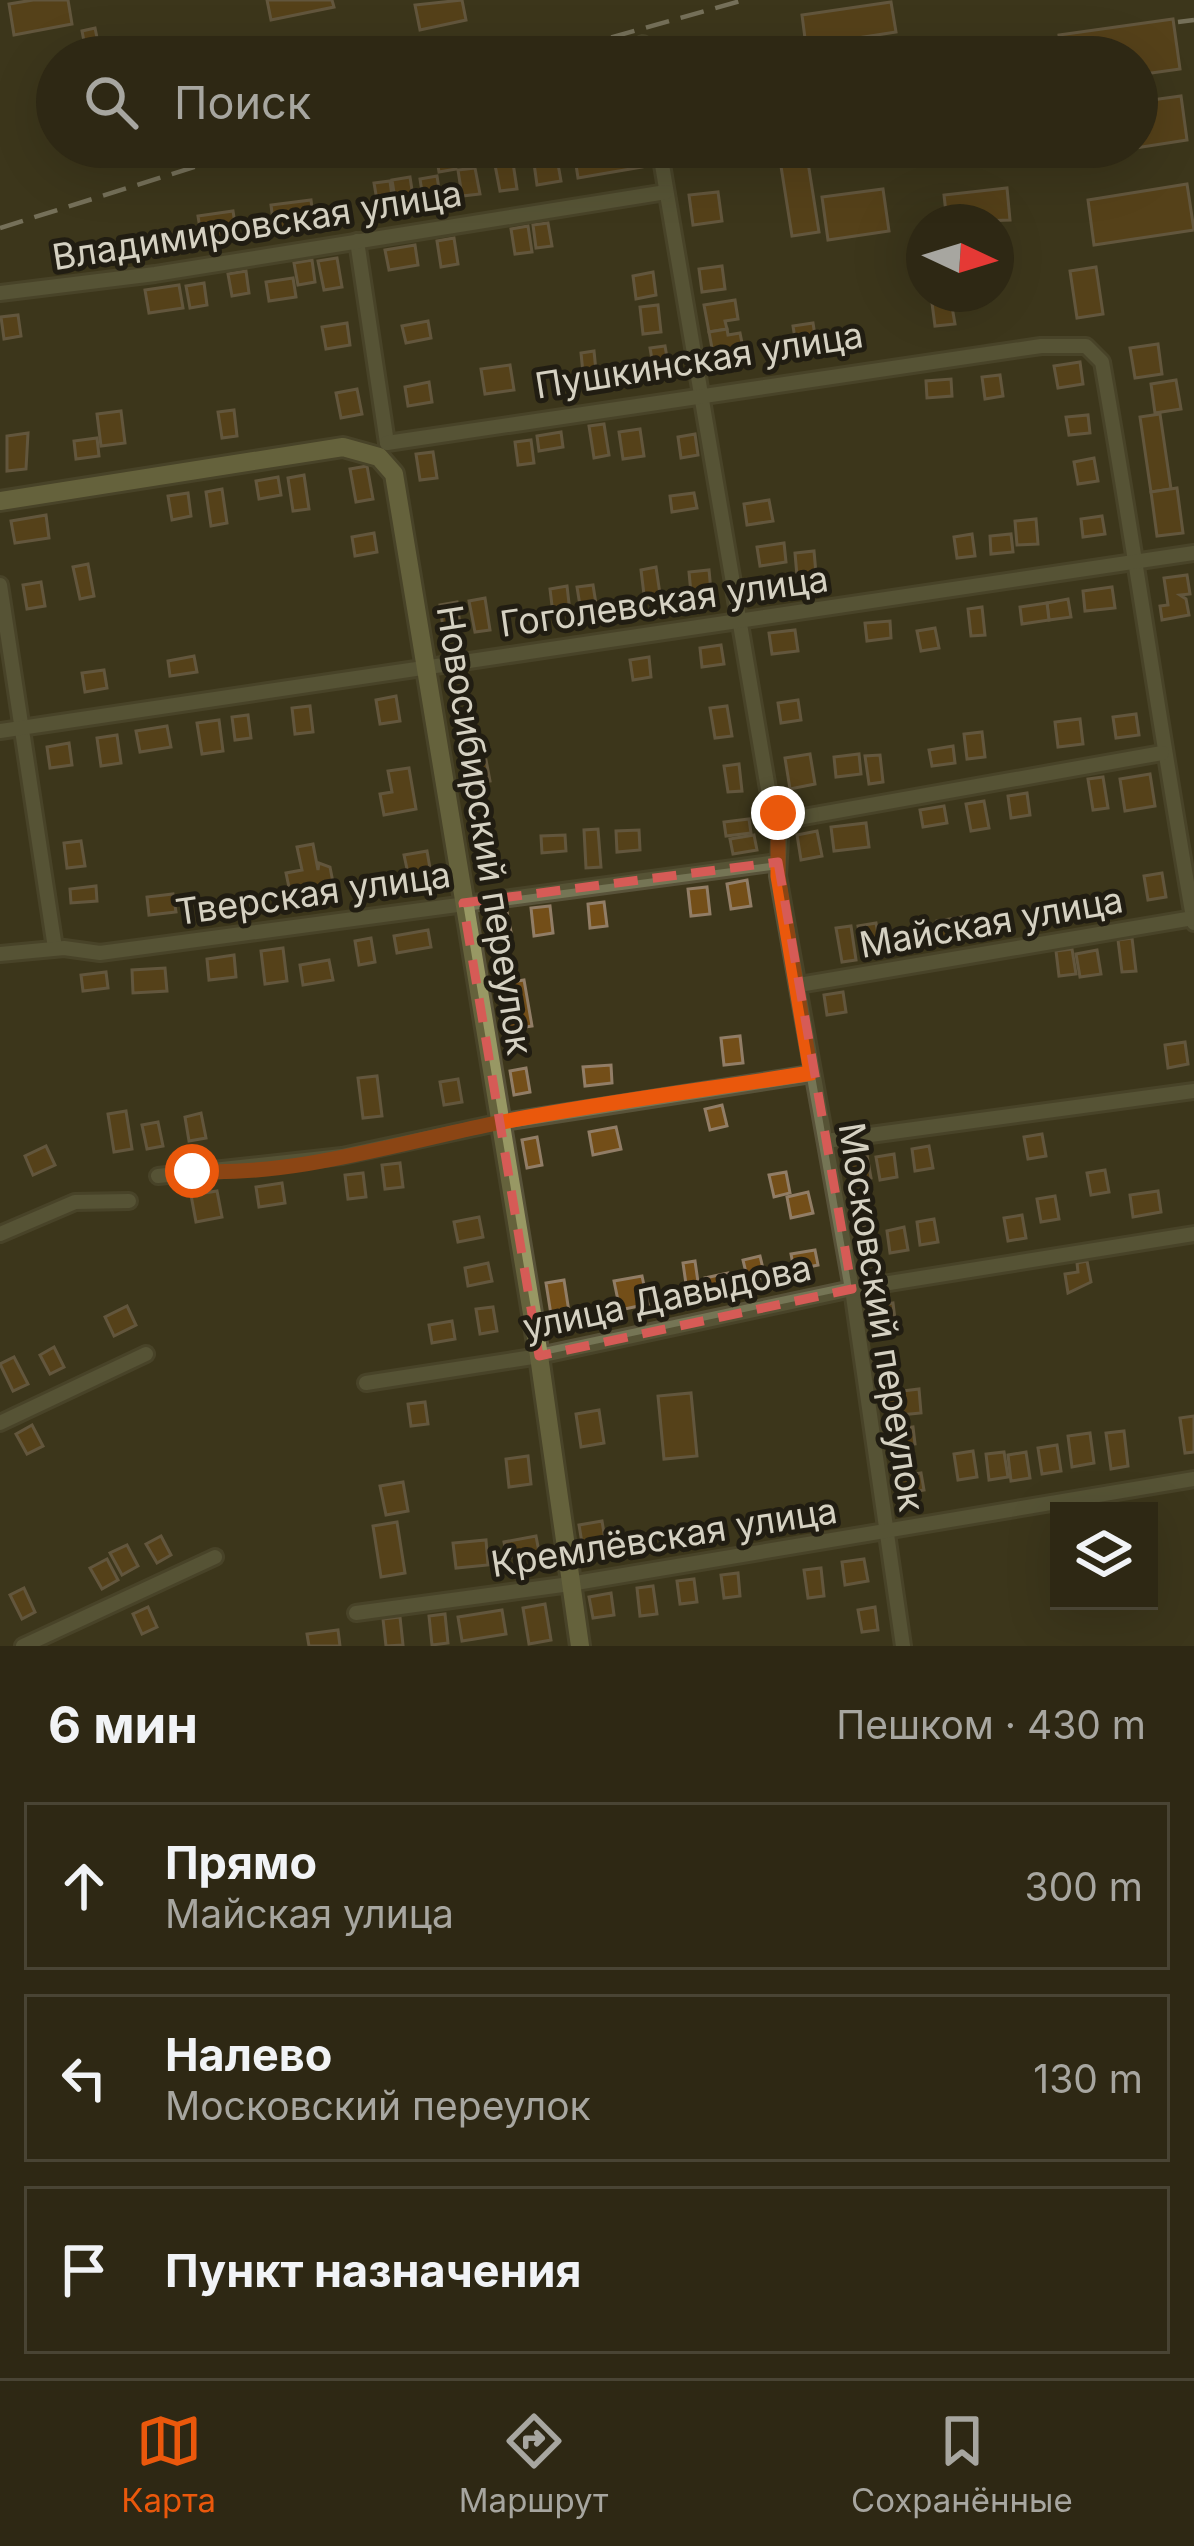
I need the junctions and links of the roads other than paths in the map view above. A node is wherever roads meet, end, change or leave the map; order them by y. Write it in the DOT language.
graph roads {
  1 [pos="662,168"];
  2 [pos="666,192"];
  3 [pos="357,241"];
  4 [pos="0,293"];
  5 [pos="698,393"];
  6 [pos="383,450"];
  7 [pos="0,501"];
  8 [pos="1194,553"];
  9 [pos="1137,560"];
  10 [pos="0,586"];
  11 [pos="741,621"];
  12 [pos="426,667"];
  13 [pos="22,728"];
  14 [pos="0,730"];
  15 [pos="1162,753"];
  16 [pos="781,821"];
  17 [pos="778,862"];
  18 [pos="463,903"];
  19 [pos="1194,920"];
  20 [pos="55,949"];
  21 [pos="0,954"];
  22 [pos="799,985"];
  23 [pos="811,1073"];
  24 [pos="1194,1091"];
  25 [pos="497,1123"];
  26 [pos="826,1142"];
  27 [pos="158,1176"];
  28 [pos="129,1201"];
  29 [pos="0,1234"];
  30 [pos="1194,1234"];
  31 [pos="852,1289"];
  32 [pos="146,1354"];
  33 [pos="539,1356"];
  34 [pos="365,1383"];
  35 [pos="0,1423"];
  36 [pos="1194,1479"];
  37 [pos="885,1532"];
  38 [pos="214,1557"];
  39 [pos="570,1584"];
  40 [pos="356,1613"];
  41 [pos="23,1646"];
  42 [pos="580,1646"];
  43 [pos="903,1646"];
  1 -- 2 [label="street, Московский переулок"];
  2 -- 3 [label="street, Владимировская улица"];
  2 -- 5 [label="street, Московский переулок"];
  3 -- 4 [label="street, Владимировская улица"];
  3 -- 6 [label="street, Новосибирский переулок"];
  5 -- 6 [label="street, Пушкинская улица"];
  5 -- 9 [label="street, Пушкинская улица"];
  5 -- 11 [label="street, Московский переулок"];
  6 -- 7 [label="street, Пушкинская улица"];
  6 -- 12 [label="street, Новосибирский переулок"];
  8 -- 9 [label="street, Гоголевская улица"];
  9 -- 11 [label="street, Гоголевская улица"];
  9 -- 15 [label="street"];
  10 -- 13 [label="street"];
  11 -- 12 [label="street, Гоголевская улица"];
  11 -- 16 [label="street, Московский переулок"];
  12 -- 13 [label="street, Гоголевская улица"];
  12 -- 18 [label="street, Новосибирский переулок"];
  13 -- 14 [label="street, Гоголевская улица"];
  13 -- 20 [label="street"];
  15 -- 16 [label="street"];
  15 -- 19 [label="street"];
  16 -- 17 [label="street, Московский переулок"];
  17 -- 18 [label="street, Тверская улица"];
  17 -- 22 [label="street, Московский переулок"];
  18 -- 20 [label="street, Тверская улица"];
  18 -- 25 [label="street, Новосибирский переулок"];
  19 -- 22 [label="street, Майская улица"];
  20 -- 21 [label="street, Тверская улица"];
  22 -- 23 [label="street, Московский переулок"];
  23 -- 25 [label="street"];
  23 -- 26 [label="street, Московский переулок"];
  24 -- 26 [label="street"];
  25 -- 27 [label="street"];
  25 -- 33 [label="street, Новосибирский переулок"];
  26 -- 31 [label="street, Московский переулок"];
  28 -- 29 [label="street"];
  30 -- 31 [label="street, улица Давыдова"];
  31 -- 33 [label="street, улица Давыдова"];
  31 -- 37 [label="street, Московский переулок"];
  32 -- 35 [label="street"];
  33 -- 34 [label="street, улица Давыдова"];
  33 -- 39 [label="street, Новосибирский переулок"];
  36 -- 37 [label="street, Кремлёвская улица"];
  37 -- 39 [label="street, Кремлёвская улица"];
  37 -- 43 [label="street, Московский переулок"];
  38 -- 41 [label="street"];
  39 -- 40 [label="street, Кремлёвская улица"];
  39 -- 42 [label="street, Новосибирский переулок"];
}
